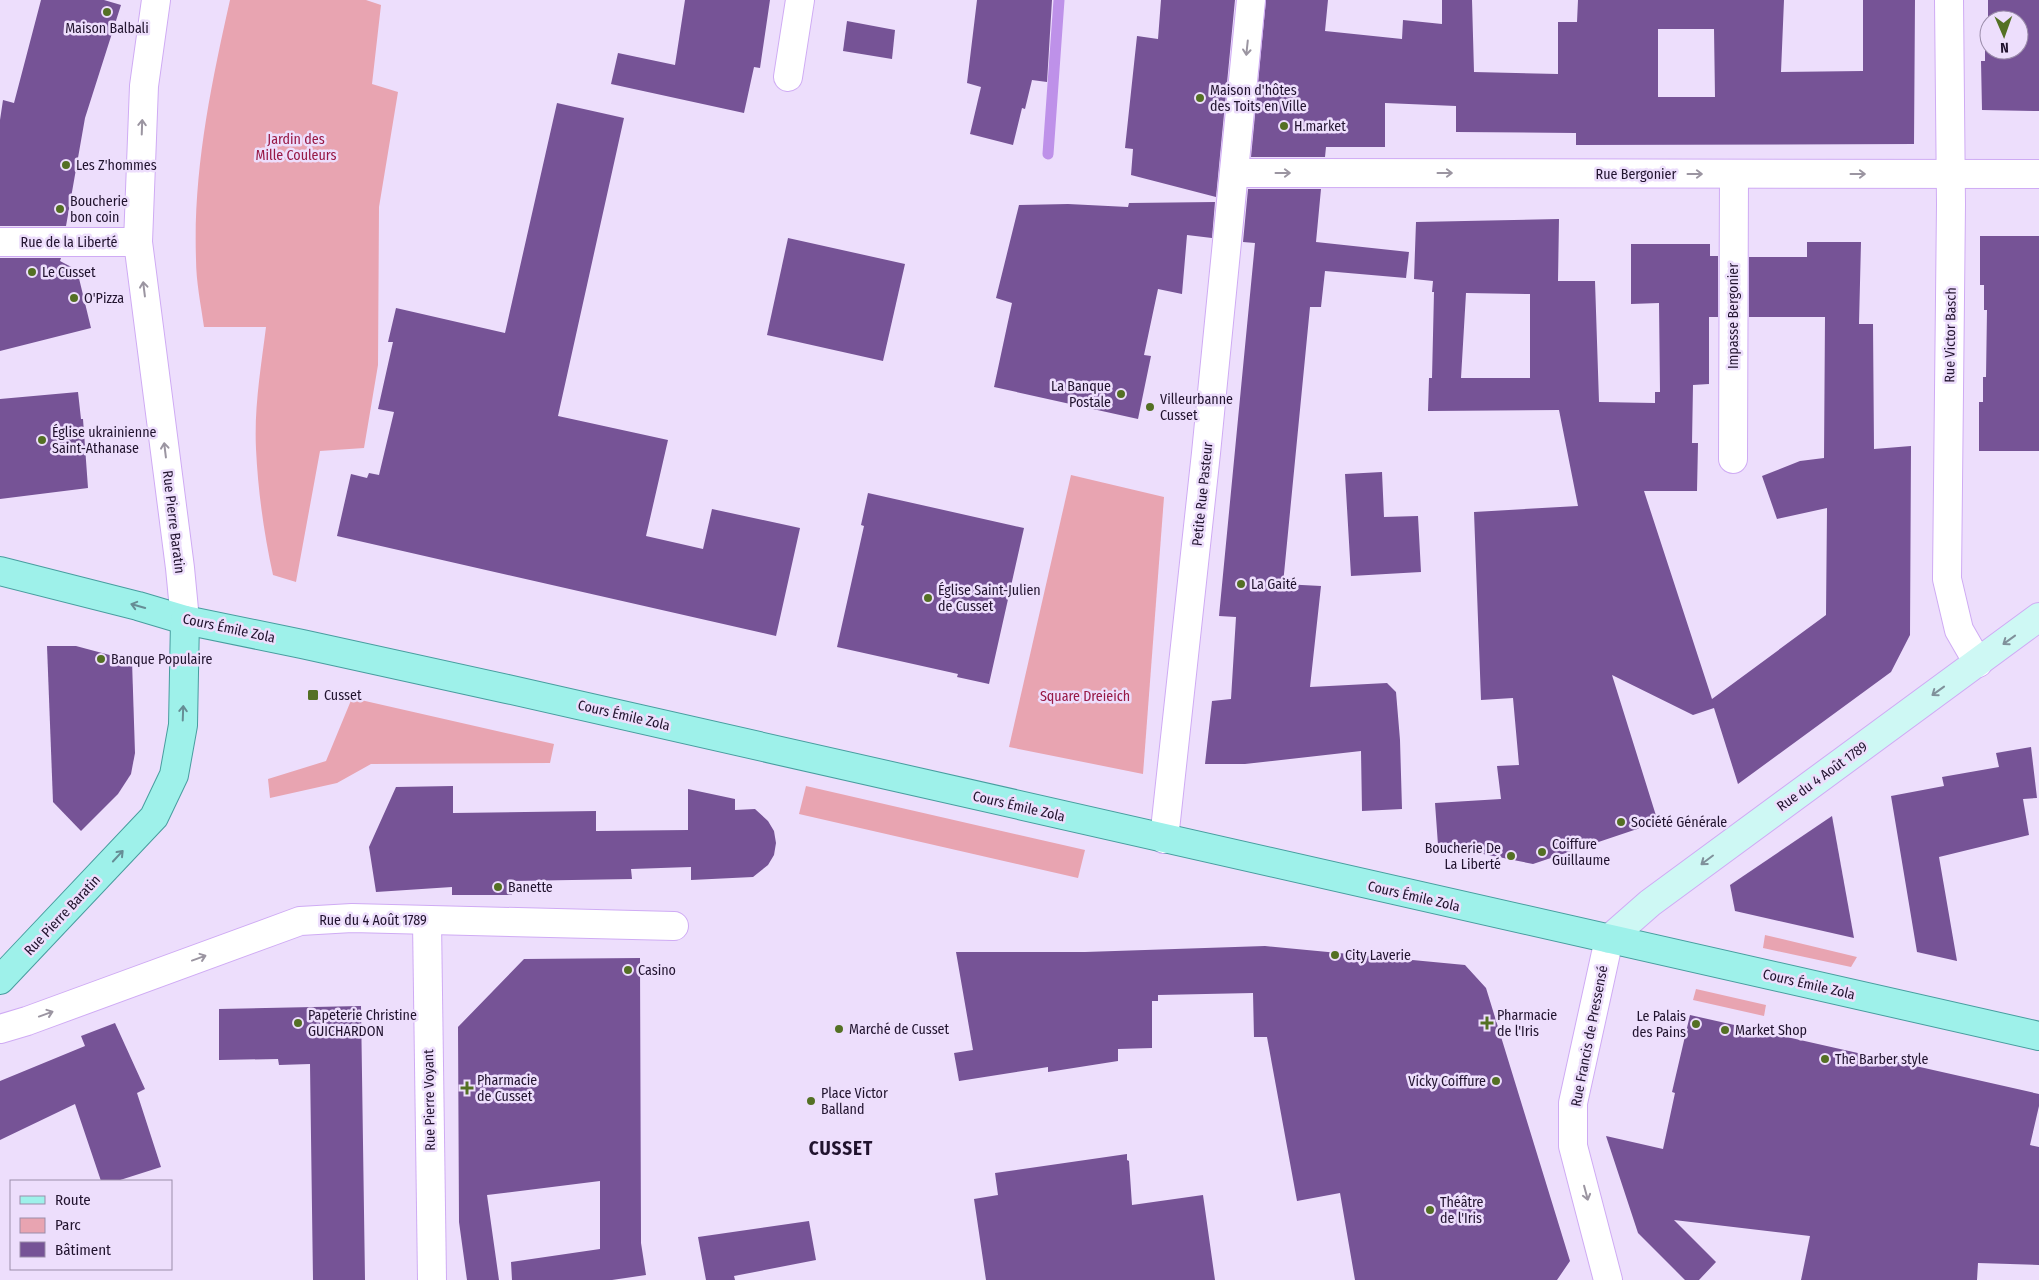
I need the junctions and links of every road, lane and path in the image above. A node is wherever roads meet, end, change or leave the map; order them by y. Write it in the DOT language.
graph roads {
  1 [pos="156,0"];
  2 [pos="800,0"];
  3 [pos="1252,0"];
  4 [pos="1950,0"];
  5 [pos="788,77"];
  6 [pos="1234,173"];
  7 [pos="1734,174"];
  8 [pos="2039,174"];
  9 [pos="1951,175"];
  10 [pos="0,242"];
  11 [pos="138,242"];
  12 [pos="1732,459"];
  13 [pos="0,571"];
  14 [pos="2039,617"];
  15 [pos="185,620"];
  16 [pos="1978,663"];
  17 [pos="1164,839"];
  18 [pos="427,921"];
  19 [pos="674,926"];
  20 [pos="1609,939"];
  21 [pos="0,980"];
  22 [pos="0,1029"];
  23 [pos="2039,1036"];
  24 [pos="432,1280"];
  25 [pos="1608,1280"];
  11 -- 1 [label="street, Rue Pierre Baratin, one-way"];
  2 -- 5 [label="street"];
  3 -- 6 [label="street, Petite Rue Pasteur, one-way"];
  4 -- 9 [label="street, Rue Victor Basch"];
  6 -- 7 [label="street, Rue Bergonier, one-way"];
  6 -- 17 [label="street, Petite Rue Pasteur"];
  7 -- 9 [label="street, Rue Bergonier, one-way"];
  7 -- 12 [label="street, Impasse Bergonier"];
  8 -- 9 [label="street, Rue Bergonier"];
  9 -- 16 [label="street, Rue Victor Basch"];
  10 -- 11 [label="street, Rue de la Liberté"];
  15 -- 11 [label="street, Rue Pierre Baratin, one-way"];
  15 -- 13 [label="main road, Cours Émile Zola, one-way"];
  14 -- 16 [label="main road, Rue du 4 Août 1789, one-way"];
  15 -- 17 [label="main road, Cours Émile Zola"];
  21 -- 15 [label="main road, Rue Pierre Baratin, one-way"];
  16 -- 20 [label="main road, Rue du 4 Août 1789, one-way"];
  17 -- 20 [label="main road, Cours Émile Zola"];
  18 -- 19 [label="street, Rue du 4 Août 1789"];
  22 -- 18 [label="street, Rue du 4 Août 1789, one-way"];
  18 -- 24 [label="street, Rue Pierre Voyant"];
  20 -- 23 [label="main road, Cours Émile Zola"];
  20 -- 25 [label="street, Rue Francis de Pressensé, one-way"];
}
